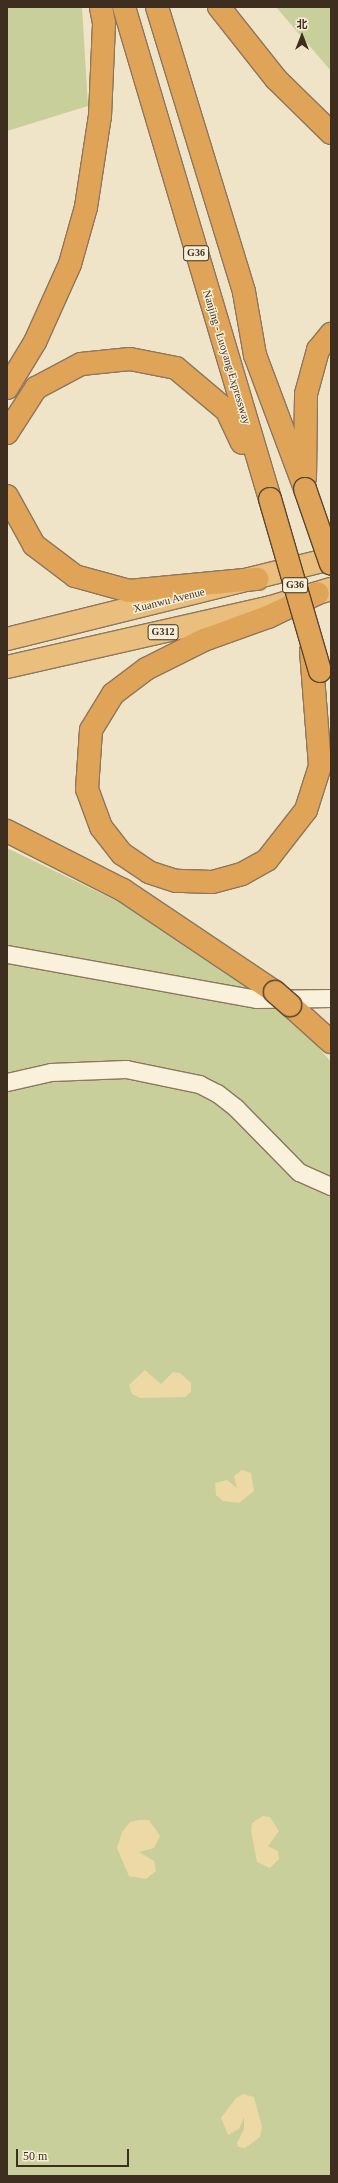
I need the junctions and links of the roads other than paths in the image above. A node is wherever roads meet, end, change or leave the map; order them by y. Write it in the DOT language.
graph roads {
  1 [pos="101,7"];
  2 [pos="124,7"];
  3 [pos="157,7"];
  4 [pos="219,7"];
  5 [pos="331,133"];
  6 [pos="331,334"];
  7 [pos="7,388"];
  8 [pos="7,433"];
  9 [pos="305,489"];
  10 [pos="7,496"];
  11 [pos="270,499"];
  12 [pos="331,559"];
  13 [pos="331,564"];
  14 [pos="257,579"];
  15 [pos="324,591"];
  16 [pos="7,639"];
  17 [pos="7,667"];
  18 [pos="317,672"];
  19 [pos="331,708"];
  20 [pos="7,830"];
  21 [pos="7,954"];
  22 [pos="331,998"];
  23 [pos="331,1042"];
  24 [pos="7,1082"];
  25 [pos="331,1186"];
  1 -- 7 [label="highway"];
  2 -- 11 [label="highway, Nanjing - Luoyang Expressway / G36"];
  3 -- 9 [label="highway"];
  4 -- 5 [label="highway"];
  6 -- 9 [label="highway"];
  8 -- 11 [label="highway"];
  9 -- 13 [label="highway, bridge"];
  10 -- 14 [label="highway"];
  11 -- 18 [label="highway, Nanjing - Luoyang Expressway / G36, bridge"];
  12 -- 14 [label="highway, Xuanwu Avenue"];
  14 -- 16 [label="highway, Xuanwu Avenue"];
  15 -- 17 [label="highway, G312"];
  15 -- 18 [label="highway"];
  18 -- 19 [label="highway, Nanjing - Luoyang Expressway / G36"];
  20 -- 23 [label="highway"];
  21 -- 22 [label="street"];
  24 -- 25 [label="street"];
}
